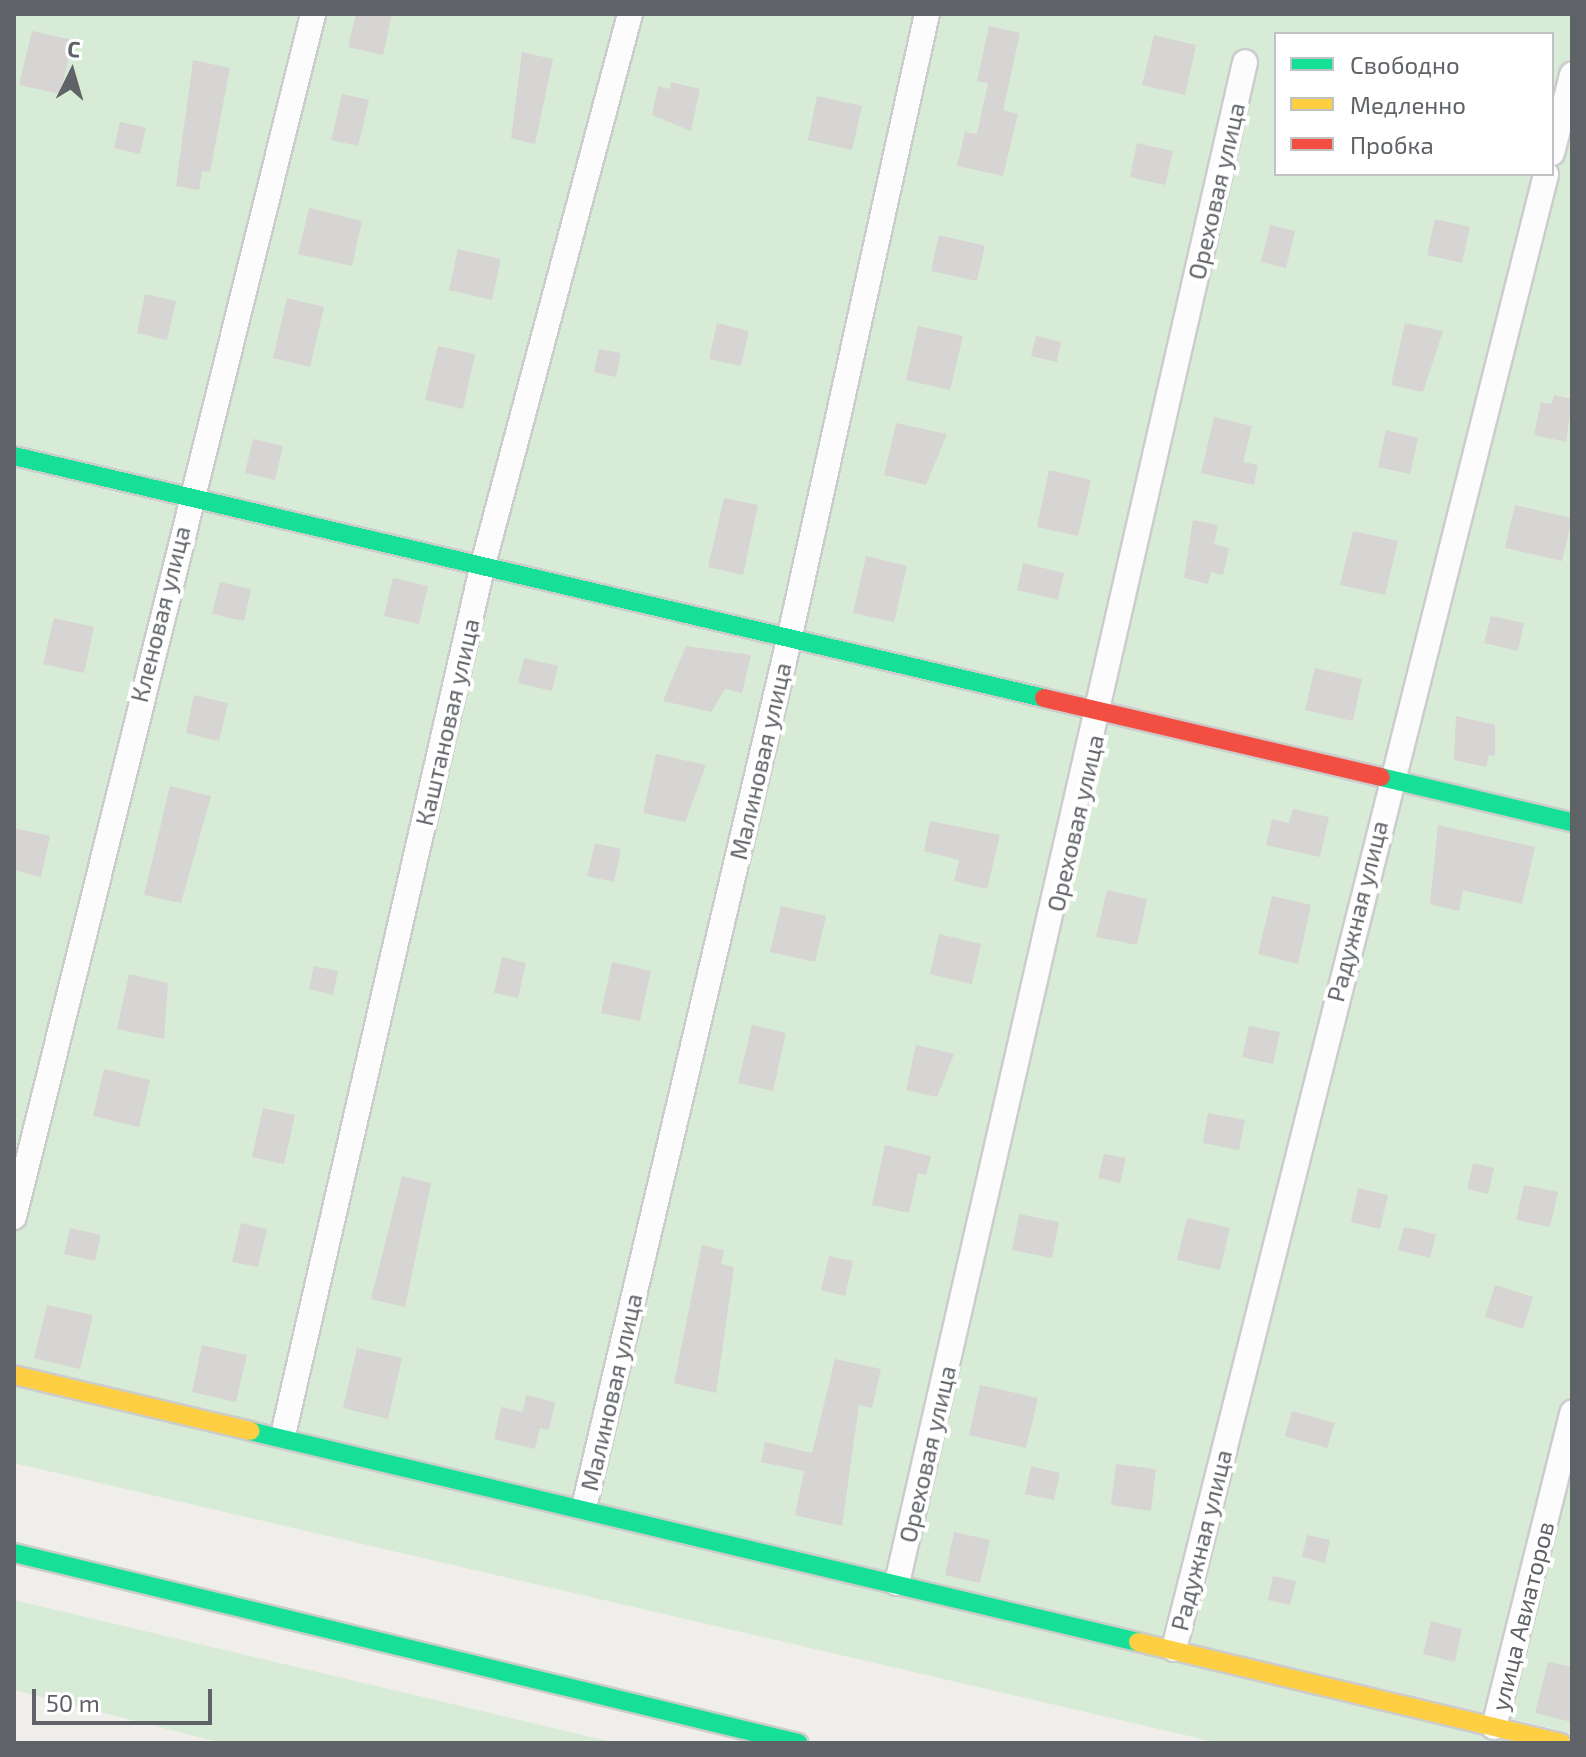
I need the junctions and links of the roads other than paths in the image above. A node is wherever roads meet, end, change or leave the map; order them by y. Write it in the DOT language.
graph roads {
  1 [pos="313,14"];
  2 [pos="630,14"];
  3 [pos="927,14"];
  4 [pos="1245,62"];
  5 [pos="1572,75"];
  6 [pos="1554,145"];
  7 [pos="1545,176"];
  8 [pos="14,456"];
  9 [pos="188,497"];
  10 [pos="482,568"];
  11 [pos="789,640"];
  12 [pos="1100,713"];
  13 [pos="1390,779"];
  14 [pos="1572,822"];
  15 [pos="14,1217"];
  16 [pos="14,1375"];
  17 [pos="1572,1413"];
  18 [pos="283,1435"];
  19 [pos="584,1507"];
  20 [pos="14,1553"];
  21 [pos="897,1583"];
  22 [pos="1174,1649"];
  23 [pos="1494,1727"];
  24 [pos="798,1743"];
  25 [pos="1561,1743"];
  1 -- 9 [label="street, Кленовая улица"];
  2 -- 10 [label="street, Каштановая улица"];
  3 -- 11 [label="street, Малиновая улица"];
  4 -- 12 [label="street, Ореховая улица"];
  5 -- 6 [label="street"];
  7 -- 13 [label="street, Радужная улица"];
  8 -- 9 [label="street"];
  9 -- 10 [label="street"];
  9 -- 15 [label="street, Кленовая улица"];
  10 -- 11 [label="street"];
  10 -- 18 [label="street, Каштановая улица"];
  11 -- 12 [label="street"];
  11 -- 19 [label="street, Малиновая улица"];
  12 -- 13 [label="street"];
  12 -- 21 [label="street, Ореховая улица"];
  13 -- 14 [label="street"];
  13 -- 22 [label="street, Радужная улица"];
  16 -- 18 [label="street"];
  17 -- 23 [label="street, улица Авиаторов"];
  18 -- 19 [label="street"];
  19 -- 21 [label="street"];
  20 -- 24 [label="street"];
  21 -- 22 [label="street"];
  22 -- 23 [label="street"];
  23 -- 25 [label="street"];
}
